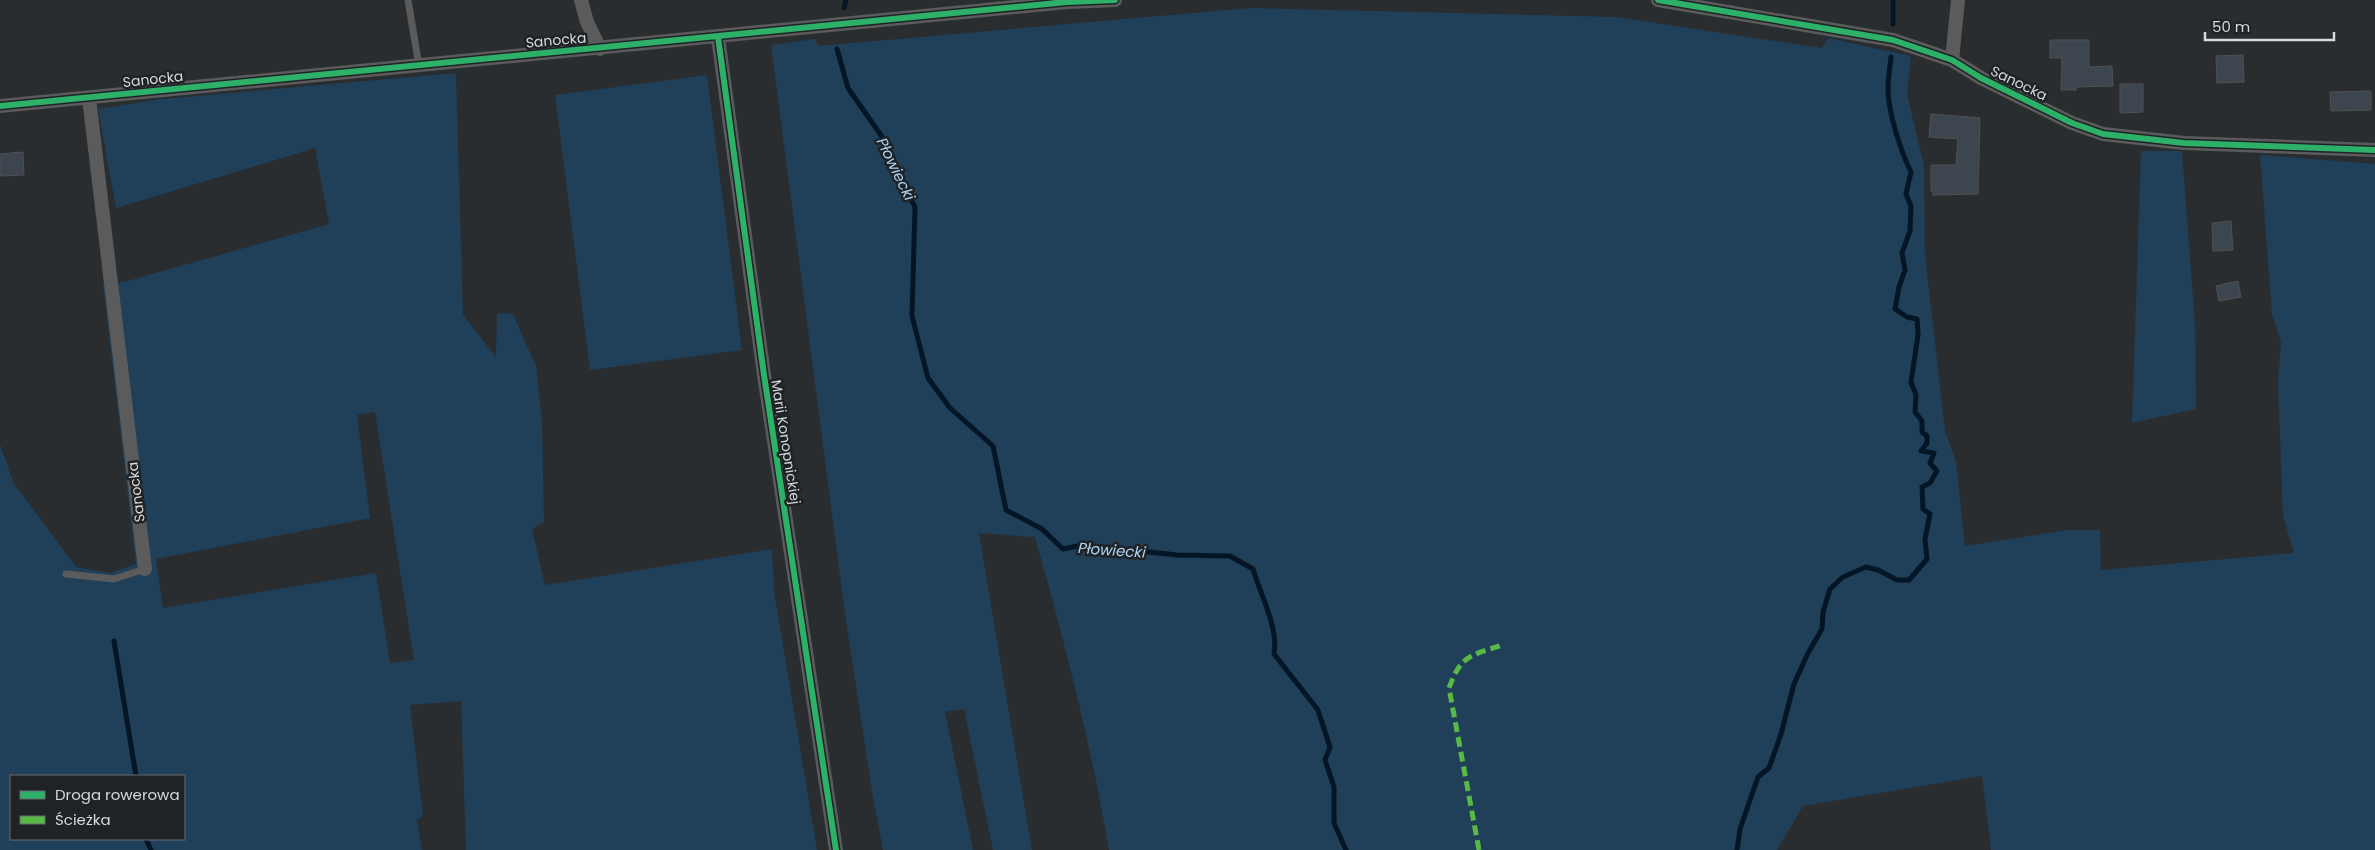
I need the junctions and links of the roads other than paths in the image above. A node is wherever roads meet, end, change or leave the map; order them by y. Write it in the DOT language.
graph roads {
  1 [pos="408,0"];
  2 [pos="581,0"];
  3 [pos="1115,0"];
  4 [pos="1658,0"];
  5 [pos="1958,0"];
  6 [pos="995,5"];
  7 [pos="718,37"];
  8 [pos="600,49"];
  9 [pos="1952,60"];
  10 [pos="418,66"];
  11 [pos="89,98"];
  12 [pos="0,106"];
  13 [pos="2375,150"];
  14 [pos="145,569"];
  15 [pos="66,574"];
  16 [pos="836,850"];
  1 -- 10 [label="lane"];
  2 -- 8 [label="street"];
  3 -- 6 [label="street, Sanocka"];
  4 -- 9 [label="street, Sanocka"];
  5 -- 9 [label="street"];
  6 -- 7 [label="street, Sanocka"];
  7 -- 8 [label="street, Sanocka"];
  7 -- 16 [label="street, Marii Konopnickiej"];
  8 -- 10 [label="street, Sanocka"];
  9 -- 13 [label="street, Sanocka"];
  10 -- 11 [label="street, Sanocka"];
  11 -- 12 [label="street, Sanocka"];
  11 -- 14 [label="street, Sanocka"];
  14 -- 15 [label="lane, Sanocka"];
}
